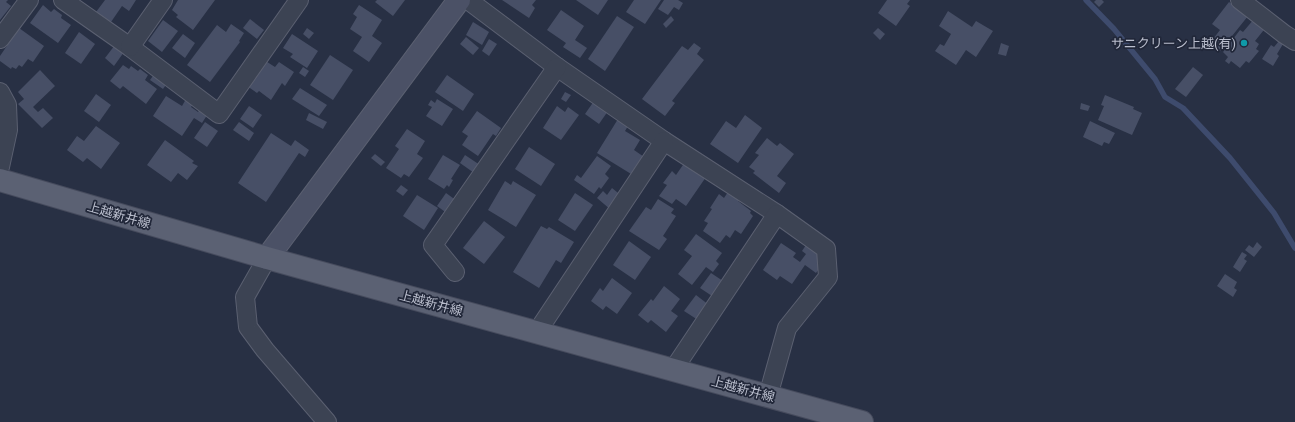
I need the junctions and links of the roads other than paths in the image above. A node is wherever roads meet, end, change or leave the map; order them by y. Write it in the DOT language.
graph roads {
  1 [pos="29,0"];
  2 [pos="63,0"];
  3 [pos="164,0"];
  4 [pos="299,0"];
  5 [pos="459,0"];
  6 [pos="468,0"];
  7 [pos="1240,0"];
  8 [pos="0,39"];
  9 [pos="1295,41"];
  10 [pos="130,46"];
  11 [pos="557,67"];
  12 [pos="0,92"];
  13 [pos="664,141"];
  14 [pos="0,167"];
  15 [pos="0,180"];
  16 [pos="777,214"];
  17 [pos="267,258"];
  18 [pos="455,272"];
  19 [pos="537,332"];
  20 [pos="673,370"];
  21 [pos="768,396"];
  22 [pos="327,422"];
  23 [pos="862,422"];
  1 -- 8 [label="street"];
  2 -- 10 [label="street"];
  3 -- 10 [label="street"];
  4 -- 10 [label="street"];
  5 -- 17 [label="street"];
  6 -- 11 [label="street"];
  7 -- 9 [label="street"];
  11 -- 13 [label="street"];
  11 -- 18 [label="street"];
  12 -- 14 [label="street"];
  13 -- 16 [label="street"];
  13 -- 19 [label="street"];
  15 -- 17 [label="main road, 上越新井線"];
  16 -- 20 [label="street"];
  16 -- 21 [label="street"];
  17 -- 19 [label="main road, 上越新井線"];
  17 -- 22 [label="street"];
  19 -- 20 [label="main road, 上越新井線"];
  20 -- 21 [label="main road, 上越新井線"];
  21 -- 23 [label="main road, 上越新井線"];
}
